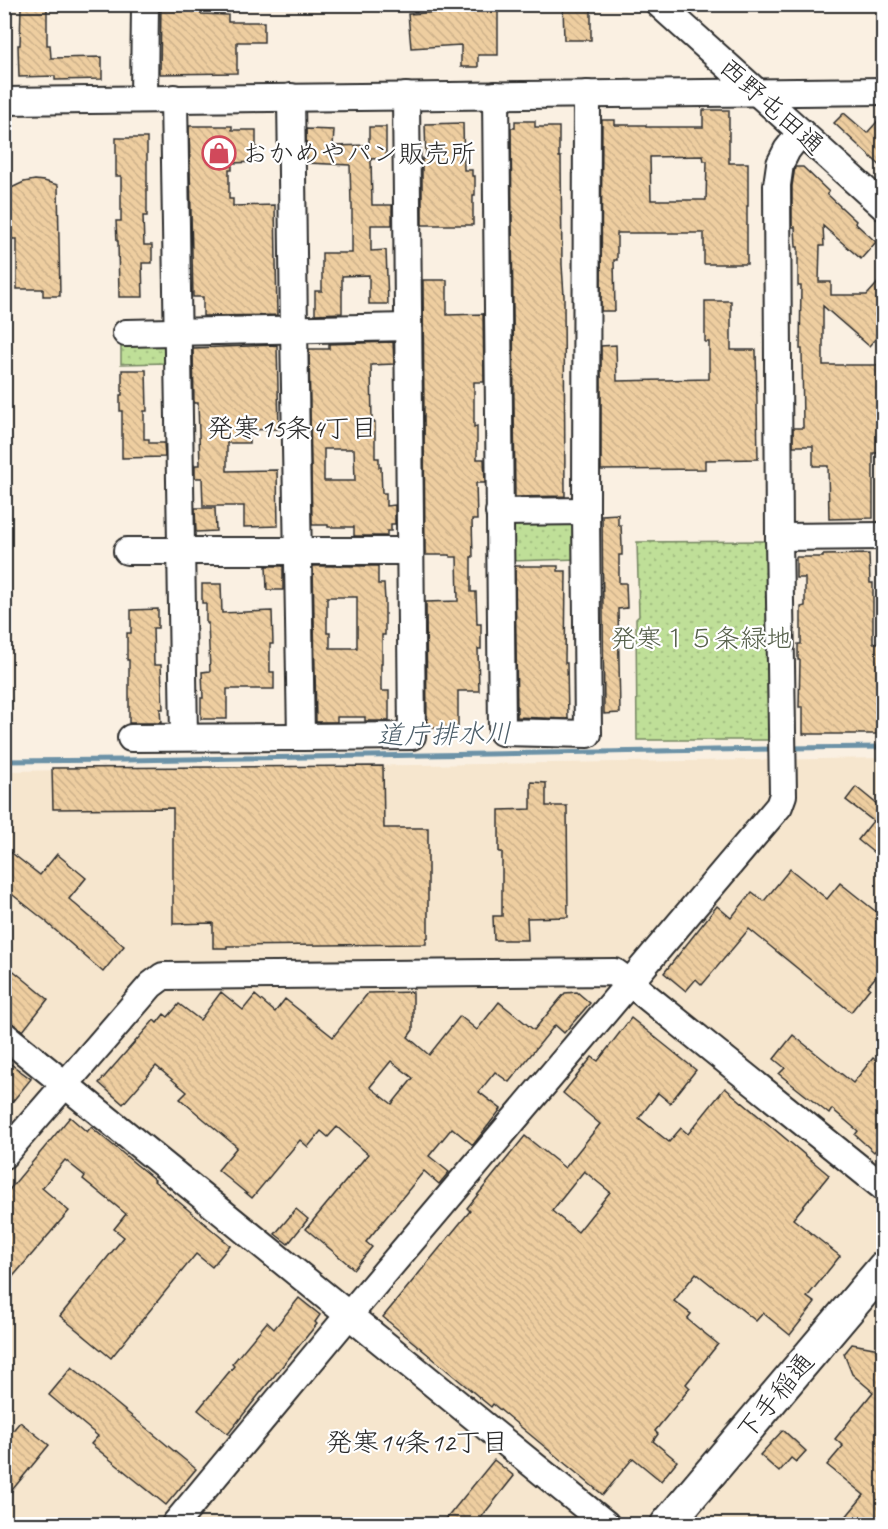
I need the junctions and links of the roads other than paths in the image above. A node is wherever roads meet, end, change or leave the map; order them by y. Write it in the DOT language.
graph roads {
  1 [pos="145,4"];
  2 [pos="659,4"];
  3 [pos="884,91"];
  4 [pos="756,92"];
  5 [pos="587,94"];
  6 [pos="496,95"];
  7 [pos="406,96"];
  8 [pos="291,97"];
  9 [pos="174,98"];
  10 [pos="144,99"];
  11 [pos="4,101"];
  12 [pos="801,132"];
  13 [pos="884,207"];
  14 [pos="408,327"];
  15 [pos="294,329"];
  16 [pos="177,332"];
  17 [pos="126,333"];
  18 [pos="586,511"];
  19 [pos="499,512"];
  20 [pos="884,536"];
  21 [pos="778,537"];
  22 [pos="127,551"];
  23 [pos="181,551"];
  24 [pos="298,551"];
  25 [pos="410,551"];
  26 [pos="301,737"];
  27 [pos="130,738"];
  28 [pos="184,738"];
  29 [pos="630,983"];
  30 [pos="4,1035"];
  31 [pos="65,1084"];
  32 [pos="4,1155"];
  33 [pos="884,1188"];
  34 [pos="884,1268"];
  35 [pos="348,1316"];
  36 [pos="175,1524"];
  37 [pos="606,1524"];
  38 [pos="667,1524"];
  1 -- 10 [label="street"];
  2 -- 4 [label="street, 西野屯田通"];
  3 -- 4 [label="street"];
  4 -- 5 [label="street"];
  4 -- 12 [label="street, 西野屯田通"];
  5 -- 6 [label="street"];
  5 -- 18 [label="street"];
  6 -- 7 [label="street"];
  6 -- 19 [label="street"];
  7 -- 8 [label="street"];
  7 -- 14 [label="street"];
  8 -- 9 [label="street"];
  8 -- 15 [label="street"];
  9 -- 10 [label="street"];
  9 -- 16 [label="street"];
  10 -- 11 [label="street"];
  12 -- 13 [label="street, 西野屯田通"];
  12 -- 21 [label="street"];
  14 -- 15 [label="street"];
  14 -- 25 [label="street"];
  15 -- 16 [label="street"];
  15 -- 24 [label="street"];
  16 -- 17 [label="street"];
  16 -- 23 [label="street"];
  18 -- 19 [label="street"];
  18 -- 19 [label="street"];
  20 -- 21 [label="street"];
  21 -- 29 [label="street"];
  22 -- 23 [label="street"];
  23 -- 24 [label="street"];
  23 -- 28 [label="street"];
  24 -- 25 [label="street"];
  24 -- 26 [label="street"];
  25 -- 26 [label="street"];
  26 -- 28 [label="street"];
  27 -- 28 [label="street"];
  29 -- 31 [label="street"];
  29 -- 33 [label="street"];
  29 -- 35 [label="street"];
  30 -- 31 [label="street"];
  31 -- 32 [label="street"];
  31 -- 35 [label="street"];
  34 -- 38 [label="main road, 下手稲通"];
  35 -- 36 [label="street"];
  35 -- 37 [label="street"];
}
